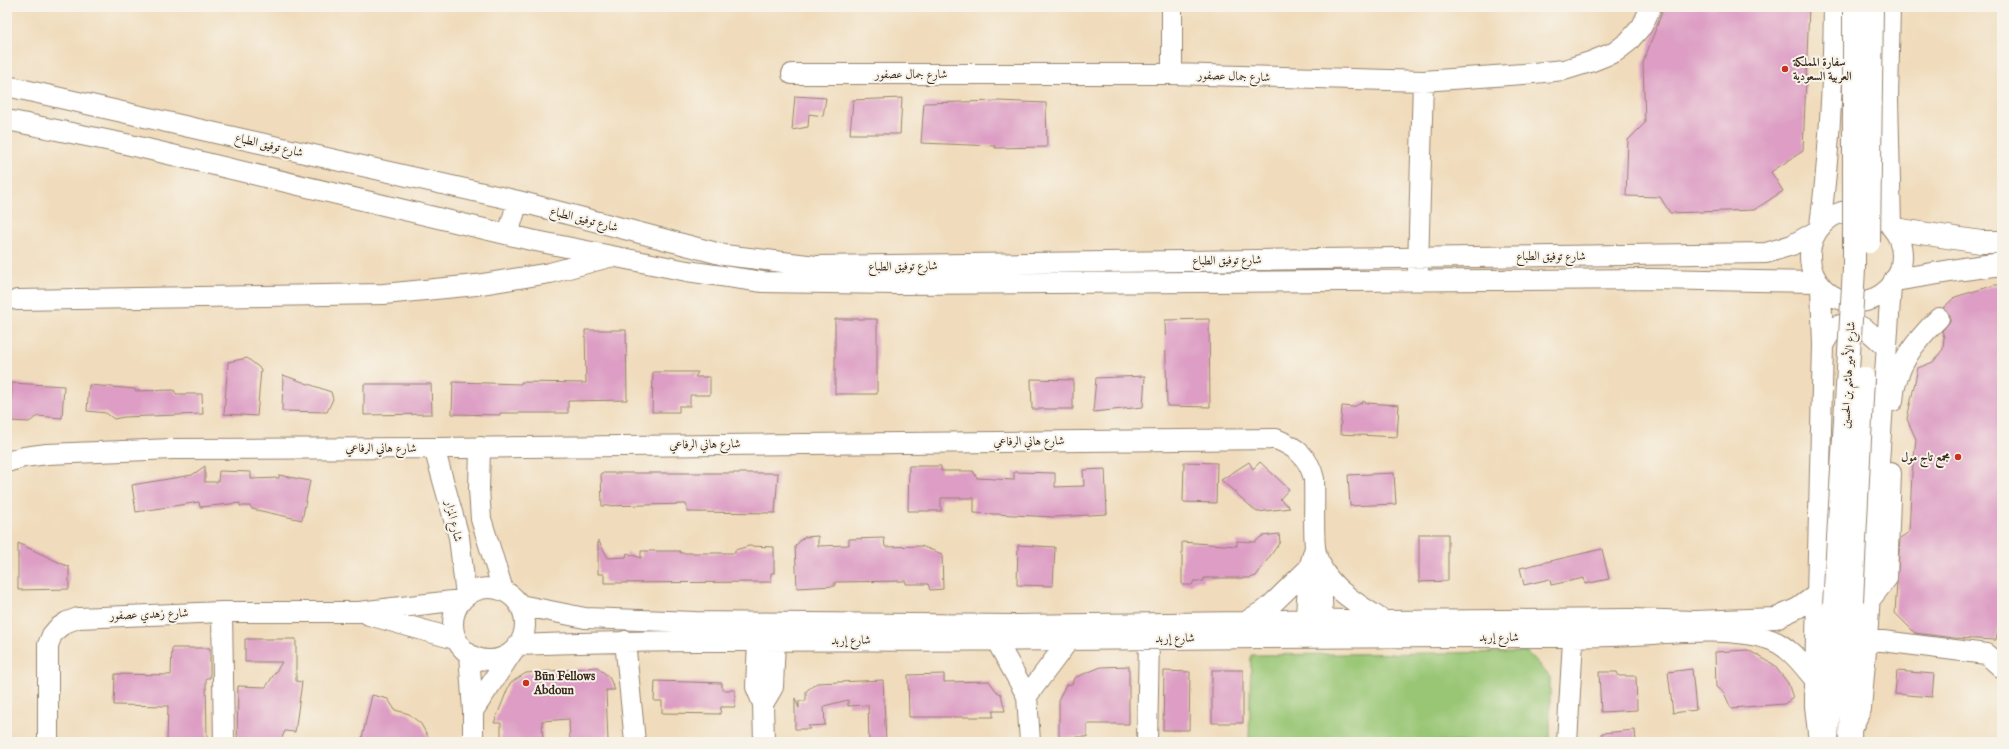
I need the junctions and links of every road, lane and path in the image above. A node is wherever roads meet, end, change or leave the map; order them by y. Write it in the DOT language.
graph roads {
  1 [pos="1172,7"];
  2 [pos="1651,7"];
  3 [pos="1834,7"];
  4 [pos="1854,7"];
  5 [pos="1872,7"];
  6 [pos="1890,7"];
  7 [pos="792,74"];
  8 [pos="1172,74"];
  9 [pos="1422,81"];
  10 [pos="7,86"];
  11 [pos="7,120"];
  12 [pos="1889,162"];
  13 [pos="1827,172"];
  14 [pos="518,201"];
  15 [pos="1892,227"];
  16 [pos="1818,229"];
  17 [pos="508,234"];
  18 [pos="2002,242"];
  19 [pos="613,256"];
  20 [pos="1419,256"];
  21 [pos="2002,264"];
  22 [pos="1418,281"];
  23 [pos="1893,283"];
  24 [pos="1819,285"];
  25 [pos="17,300"];
  26 [pos="1938,318"];
  27 [pos="1823,345"];
  28 [pos="1886,347"];
  29 [pos="480,447"];
  30 [pos="434,448"];
  31 [pos="7,462"];
  32 [pos="1315,560"];
  33 [pos="503,590"];
  34 [pos="464,598"];
  35 [pos="1843,600"];
  36 [pos="520,605"];
  37 [pos="222,612"];
  38 [pos="359,612"];
  39 [pos="1384,621"];
  40 [pos="1245,622"];
  41 [pos="1314,628"];
  42 [pos="1565,629"];
  43 [pos="455,639"];
  44 [pos="1149,639"];
  45 [pos="1867,639"];
  46 [pos="996,640"];
  47 [pos="1069,640"];
  48 [pos="625,641"];
  49 [pos="766,641"];
  50 [pos="515,648"];
  51 [pos="469,654"];
  52 [pos="2002,668"];
  53 [pos="1814,680"];
  54 [pos="1027,696"];
  55 [pos="473,711"];
  56 [pos="1850,736"];
  57 [pos="48,742"];
  58 [pos="224,742"];
  59 [pos="473,742"];
  60 [pos="635,742"];
  61 [pos="764,742"];
  62 [pos="1030,742"];
  63 [pos="1147,742"];
  64 [pos="1567,742"];
  65 [pos="1819,742"];
  66 [pos="1827,742"];
  1 -- 8 [label="street"];
  2 -- 9 [label="street, شارع جمال عصفور"];
  3 -- 13 [label="street"];
  4 -- 35 [label="main road, شارع الأمير هاشم بن الحسين, bridge"];
  5 -- 35 [label="main road, شارع الأمير هاشم بن الحسين, bridge"];
  6 -- 12 [label="street"];
  7 -- 8 [label="street, شارع جمال عصفور"];
  8 -- 9 [label="street, شارع جمال عصفور"];
  9 -- 20 [label="street"];
  10 -- 14 [label="street, شارع توفيق الطباع"];
  11 -- 17 [label="street, شارع توفيق الطباع"];
  12 -- 13 [label="street"];
  12 -- 15 [label="street"];
  13 -- 16 [label="street"];
  14 -- 17 [label="street"];
  14 -- 20 [label="street, شارع توفيق الطباع"];
  15 -- 16 [label="street"];
  15 -- 18 [label="main road"];
  15 -- 23 [label="street"];
  16 -- 20 [label="street, شارع توفيق الطباع"];
  16 -- 24 [label="street"];
  17 -- 19 [label="street, شارع توفيق الطباع"];
  19 -- 22 [label="street, شارع توفيق الطباع"];
  19 -- 25 [label="street"];
  20 -- 22 [label="street"];
  21 -- 23 [label="main road"];
  22 -- 24 [label="street, شارع توفيق الطباع"];
  23 -- 24 [label="street"];
  23 -- 28 [label="street"];
  24 -- 27 [label="street"];
  26 -- 35 [label="street, شارع إربد"];
  27 -- 28 [label="street"];
  27 -- 35 [label="street"];
  28 -- 35 [label="street"];
  29 -- 30 [label="street, شارع هاني الرفاعي"];
  29 -- 32 [label="street, شارع هاني الرفاعي"];
  29 -- 33 [label="street"];
  30 -- 31 [label="street, شارع هاني الرفاعي"];
  30 -- 34 [label="street, شارع المزار"];
  32 -- 39 [label="street"];
  32 -- 40 [label="street"];
  32 -- 41 [label="street, شارع هاني الرفاعي"];
  33 -- 34 [label="street"];
  33 -- 36 [label="street"];
  34 -- 38 [label="street, شارع زهدي عصفور"];
  34 -- 43 [label="street"];
  35 -- 42 [label="street, شارع إربد"];
  35 -- 45 [label="street"];
  35 -- 53 [label="street"];
  35 -- 56 [label="main road, شارع الأمير هاشم بن الحسين"];
  35 -- 66 [label="main road, شارع الأمير هاشم بن الحسين"];
  36 -- 40 [label="street, شارع إربد"];
  36 -- 50 [label="street"];
  37 -- 38 [label="street, شارع زهدي عصفور"];
  37 -- 57 [label="street, شارع زهدي عصفور"];
  37 -- 58 [label="street"];
  38 -- 43 [label="street, شارع زهدي عصفور"];
  39 -- 41 [label="street, شارع إربد"];
  39 -- 42 [label="street, شارع إربد"];
  40 -- 41 [label="street, شارع إربد"];
  41 -- 42 [label="street, شارع إربد"];
  41 -- 44 [label="street, شارع إربد"];
  42 -- 53 [label="street, شارع إربد"];
  42 -- 64 [label="street"];
  43 -- 51 [label="street"];
  44 -- 47 [label="street, شارع إربد"];
  44 -- 63 [label="street"];
  45 -- 52 [label="street"];
  45 -- 56 [label="street"];
  46 -- 47 [label="street, شارع إربد"];
  46 -- 49 [label="street, شارع إربد"];
  46 -- 54 [label="street"];
  47 -- 54 [label="street"];
  48 -- 49 [label="street, شارع إربد"];
  48 -- 50 [label="street, شارع إربد"];
  48 -- 60 [label="street"];
  49 -- 61 [label="street"];
  50 -- 51 [label="street"];
  50 -- 55 [label="street"];
  51 -- 55 [label="street"];
  53 -- 65 [label="street"];
  54 -- 62 [label="street"];
  55 -- 59 [label="street"];
}
